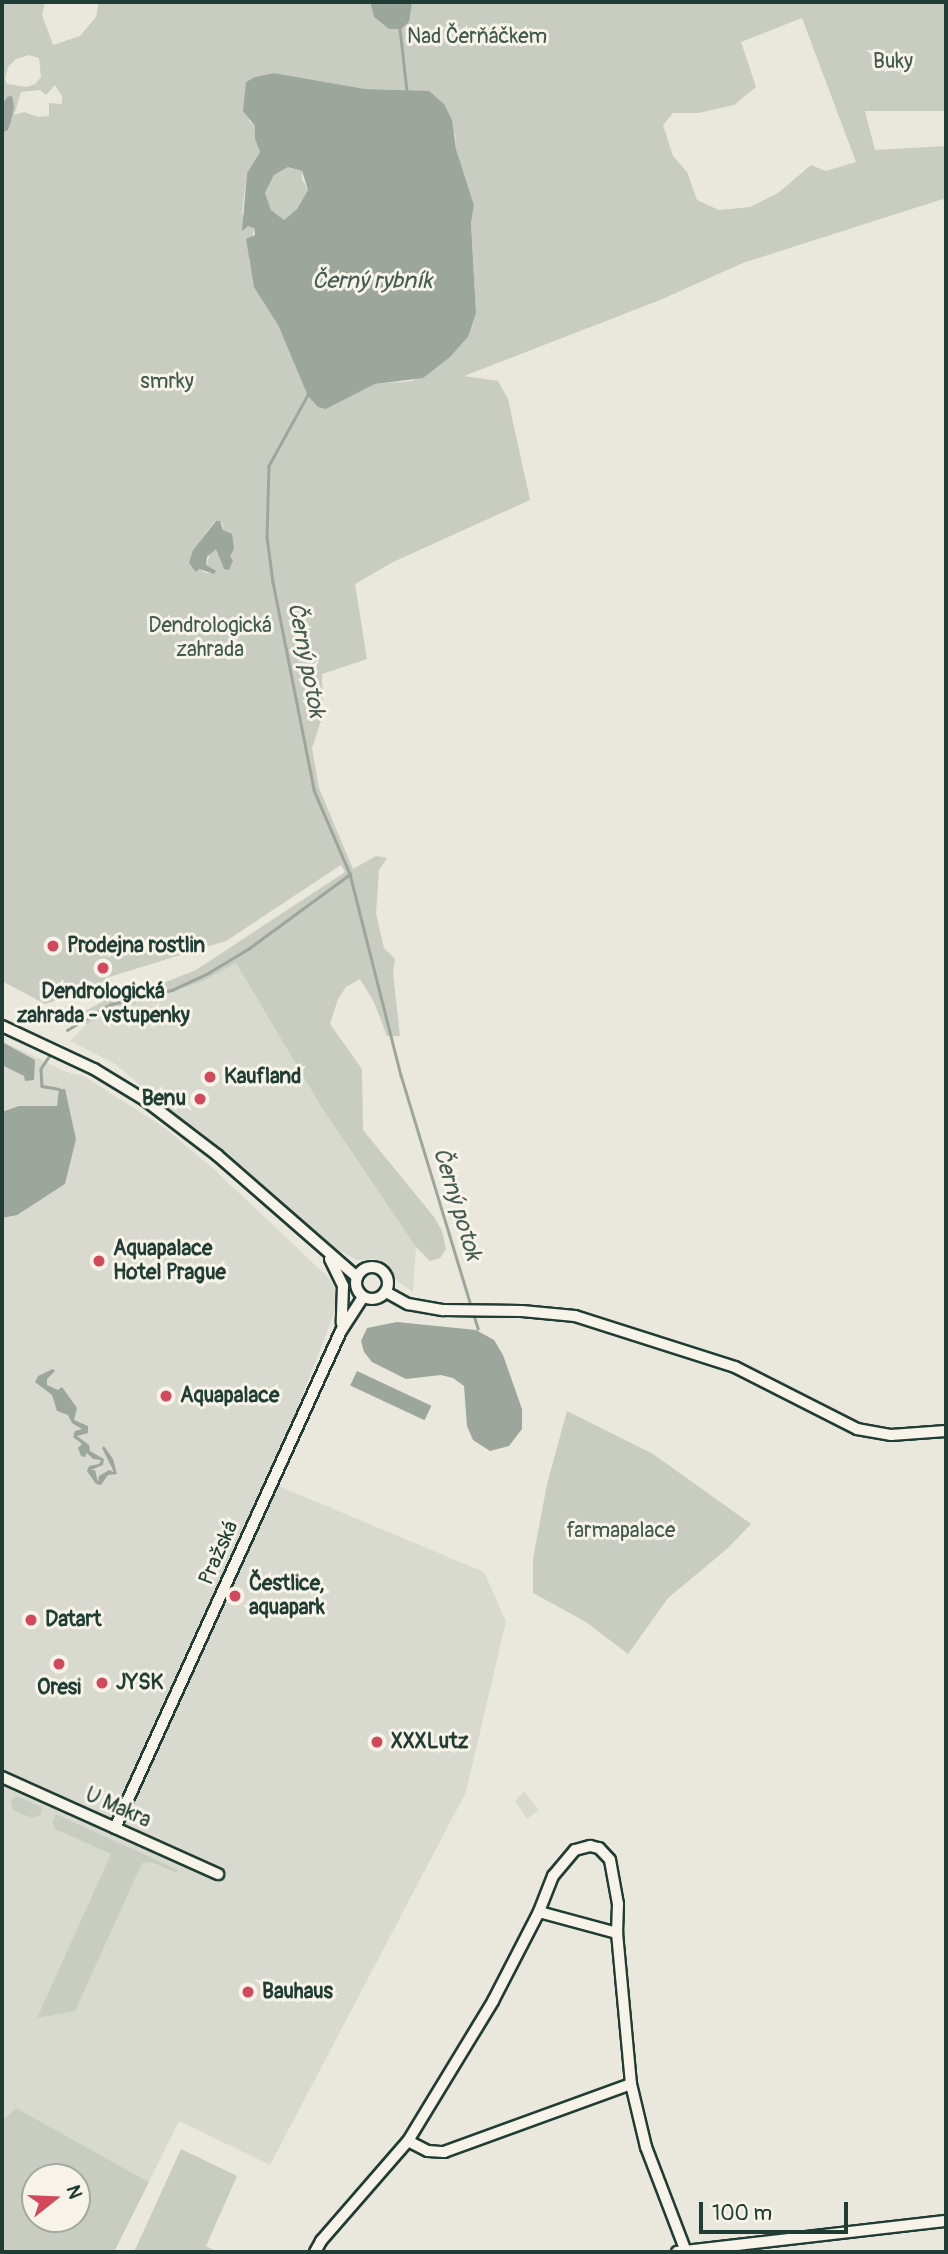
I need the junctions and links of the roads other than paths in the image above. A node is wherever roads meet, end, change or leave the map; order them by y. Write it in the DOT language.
graph roads {
  1 [pos="2,1026"];
  2 [pos="321,1249"];
  3 [pos="357,1277"];
  4 [pos="386,1292"];
  5 [pos="363,1297"];
  6 [pos="341,1331"];
  7 [pos="946,1431"];
  8 [pos="2,1777"];
  9 [pos="115,1828"];
  10 [pos="218,1874"];
  11 [pos="539,1912"];
  12 [pos="617,1933"];
  13 [pos="631,2084"];
  14 [pos="408,2141"];
  15 [pos="946,2221"];
  16 [pos="315,2252"];
  17 [pos="683,2252"];
  1 -- 2 [label="street"];
  2 -- 3 [label="street"];
  2 -- 6 [label="street"];
  3 -- 4 [label="street"];
  3 -- 5 [label="street"];
  4 -- 5 [label="street"];
  4 -- 7 [label="street"];
  5 -- 6 [label="street, Pražská"];
  6 -- 9 [label="street, Pražská"];
  8 -- 9 [label="street, U Makra"];
  9 -- 10 [label="street, U Makra"];
  11 -- 12 [label="street"];
  11 -- 12 [label="street"];
  11 -- 14 [label="street"];
  12 -- 13 [label="street"];
  13 -- 14 [label="street"];
  13 -- 17 [label="street"];
  14 -- 16 [label="street"];
  15 -- 17 [label="street"];
}
